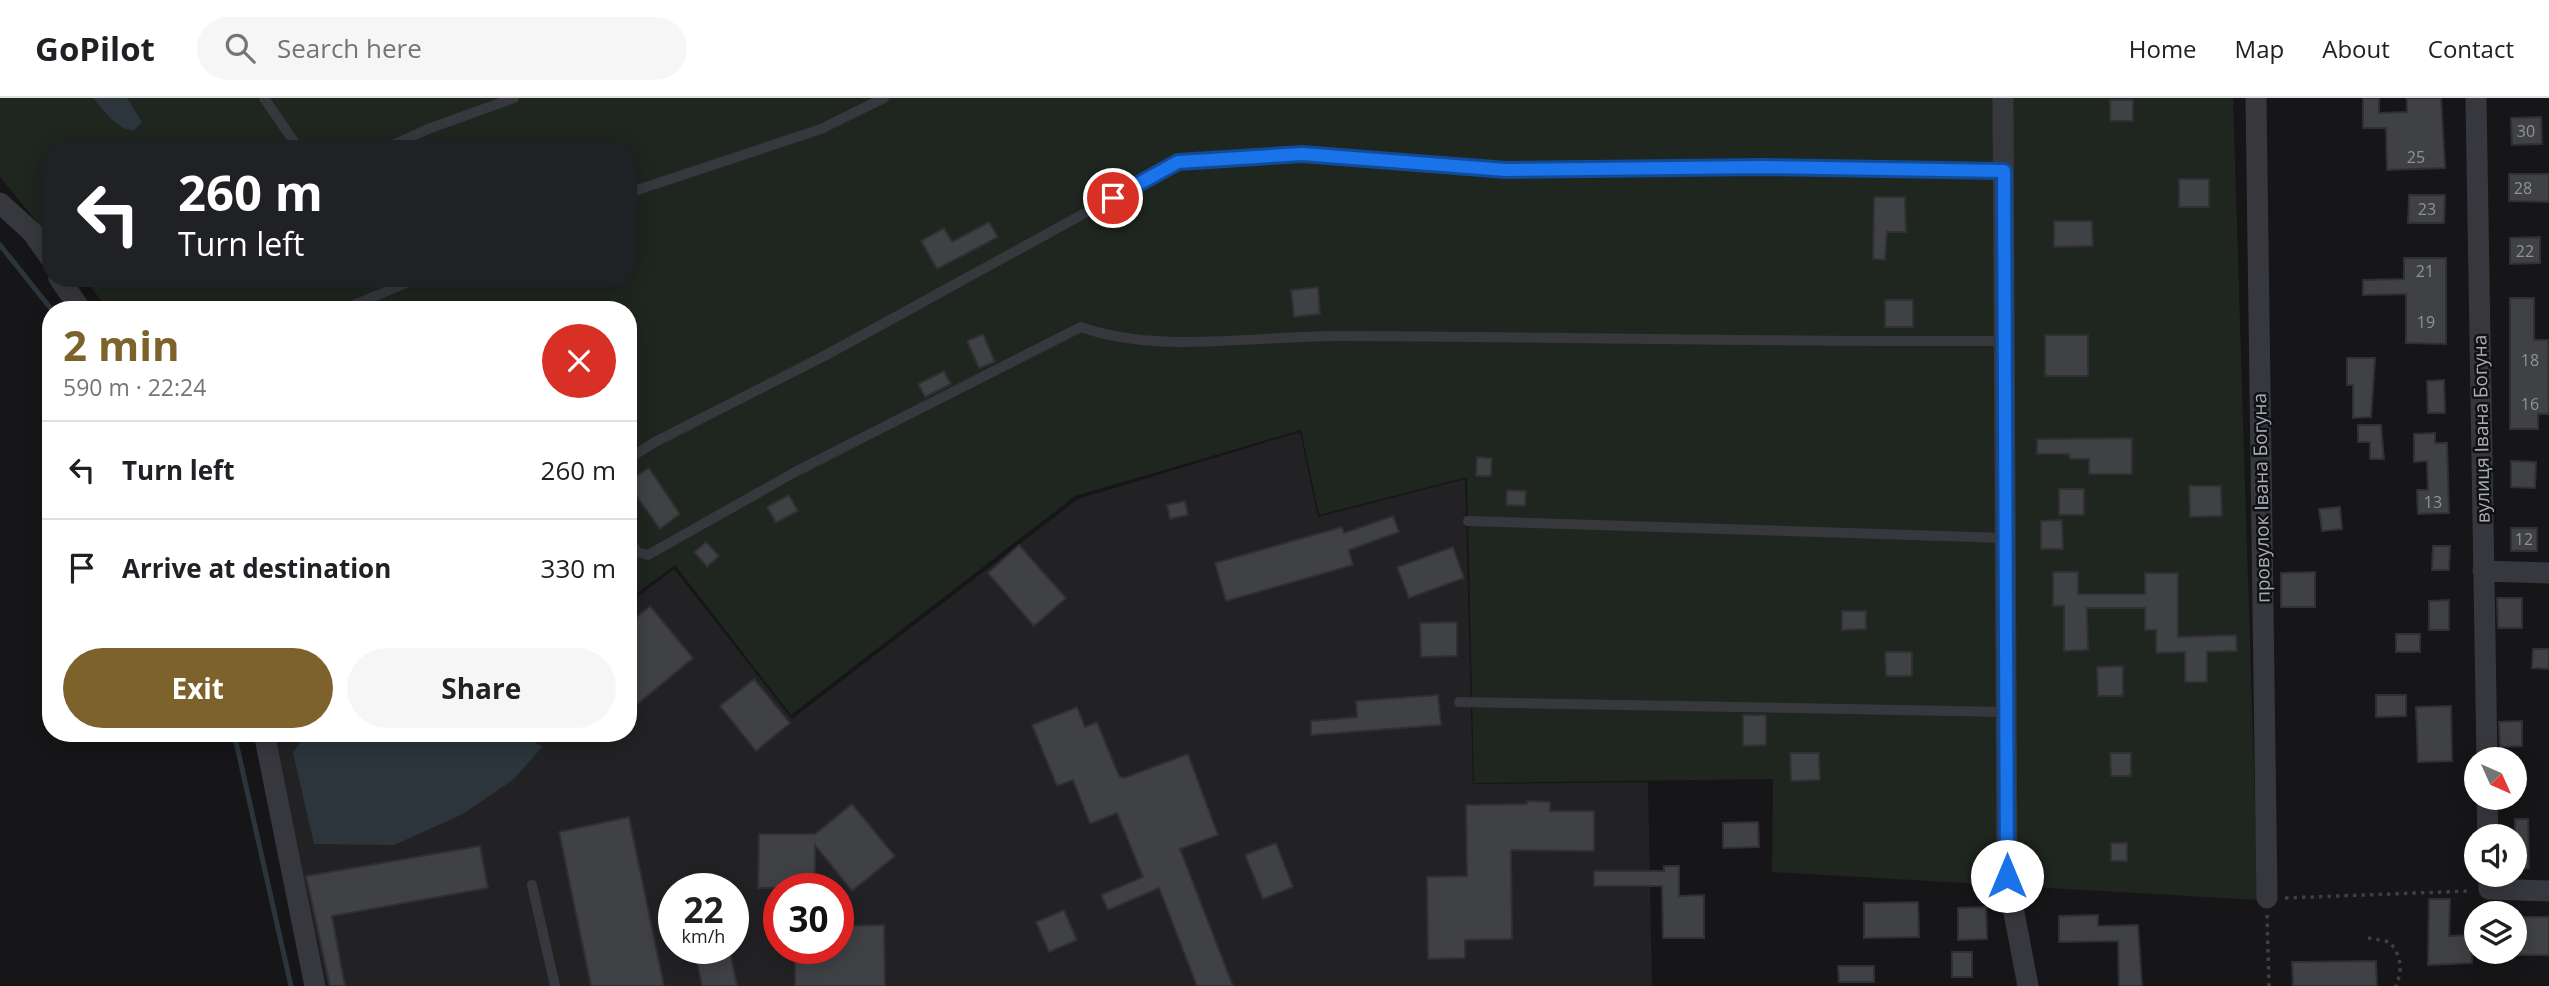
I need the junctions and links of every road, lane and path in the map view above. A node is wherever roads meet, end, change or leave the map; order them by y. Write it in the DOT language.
graph roads {
  1 [pos="264,98"];
  2 [pos="514,98"];
  3 [pos="884,98"];
  4 [pos="2003,98"];
  5 [pos="2256,98"];
  6 [pos="2476,98"];
  7 [pos="293,140"];
  8 [pos="403,140"];
  9 [pos="2004,171"];
  10 [pos="637,190"];
  11 [pos="0,203"];
  12 [pos="42,246"];
  13 [pos="389,287"];
  14 [pos="398,287"];
  15 [pos="391,290"];
  16 [pos="364,301"];
  17 [pos="2004,341"];
  18 [pos="637,453"];
  19 [pos="1468,521"];
  20 [pos="2006,538"];
  21 [pos="637,552"];
  22 [pos="2483,571"];
  23 [pos="2549,573"];
  24 [pos="1459,702"];
  25 [pos="2006,712"];
  26 [pos="266,742"];
  27 [pos="2487,747"];
  28 [pos="2464,884"];
  29 [pos="532,885"];
  30 [pos="2522,887"];
  31 [pos="2549,891"];
  32 [pos="2267,898"];
  33 [pos="2368,938"];
  34 [pos="315,986"];
  35 [pos="555,986"];
  36 [pos="2028,986"];
  37 [pos="2269,986"];
  38 [pos="2396,986"];
  1 -- 7 [label="lane"];
  2 -- 8 [label="lane"];
  3 -- 10 [label="lane"];
  4 -- 9 [label="street"];
  5 -- 32 [label="street, провулок Івана Богуна"];
  6 -- 22 [label="street, вулиця Івана Богуна"];
  9 -- 17 [label="street"];
  9 -- 18 [label="lane"];
  11 -- 12 [label="street"];
  13 -- 15 [label="lane"];
  14 -- 15 [label="lane"];
  15 -- 16 [label="lane"];
  17 -- 20 [label="street"];
  17 -- 21 [label="lane"];
  19 -- 20 [label="lane"];
  20 -- 25 [label="street"];
  22 -- 23 [label="street"];
  22 -- 27 [label="street, вулиця Івана Богуна"];
  24 -- 25 [label="lane"];
  25 -- 36 [label="street"];
  26 -- 34 [label="street"];
  28 -- 32 [label="path"];
  29 -- 35 [label="lane"];
  30 -- 31 [label="street"];
  32 -- 37 [label="path"];
  33 -- 38 [label="path"];
}
